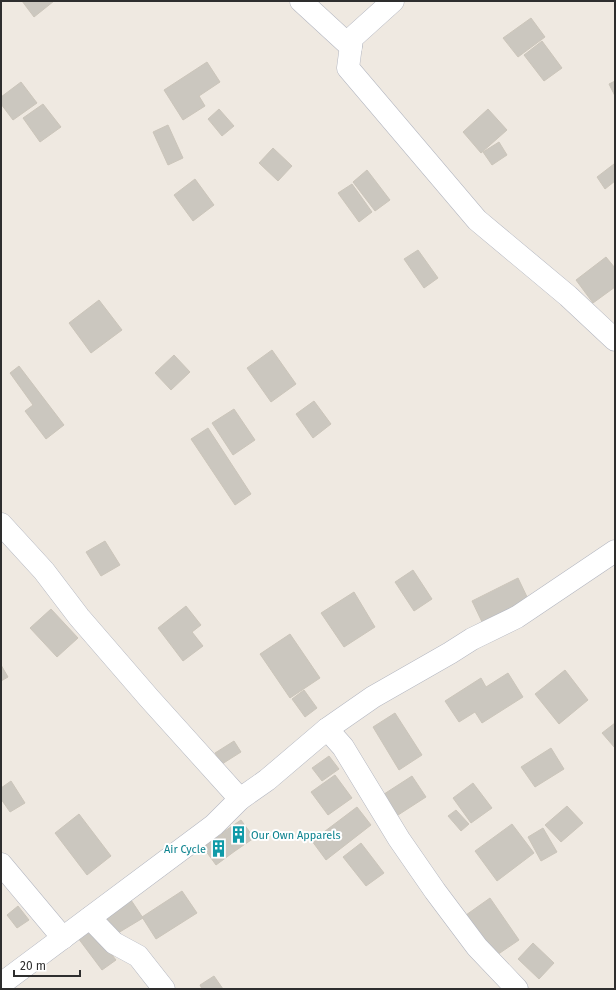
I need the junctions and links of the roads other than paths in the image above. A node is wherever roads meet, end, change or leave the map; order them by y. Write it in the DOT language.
graph roads {
  1 [pos="301,1"];
  2 [pos="393,1"];
  3 [pos="351,47"];
  4 [pos="615,340"];
  5 [pos="1,524"];
  6 [pos="615,551"];
  7 [pos="327,729"];
  8 [pos="240,799"];
  9 [pos="1,864"];
  10 [pos="90,918"];
  11 [pos="63,938"];
  12 [pos="1,984"];
  13 [pos="164,989"];
  14 [pos="517,989"];
  1 -- 3 [label="street"];
  2 -- 3 [label="street"];
  3 -- 4 [label="street"];
  5 -- 8 [label="street"];
  6 -- 7 [label="street"];
  7 -- 8 [label="street"];
  7 -- 14 [label="street"];
  8 -- 10 [label="street"];
  9 -- 11 [label="street"];
  10 -- 11 [label="street"];
  10 -- 13 [label="street"];
  11 -- 12 [label="street"];
}
